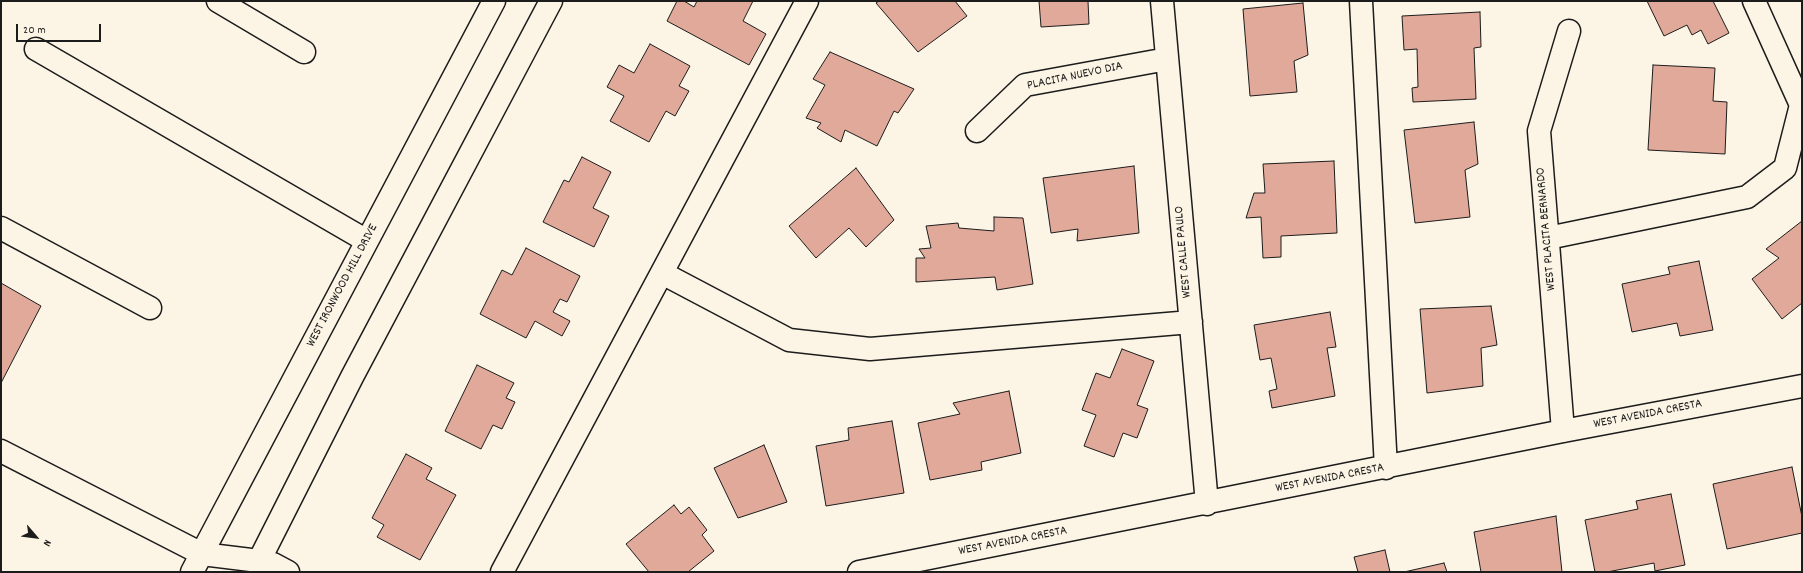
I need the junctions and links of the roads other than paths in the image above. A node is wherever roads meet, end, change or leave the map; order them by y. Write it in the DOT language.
graph roads {
  1 [pos="218,1"];
  2 [pos="494,1"];
  3 [pos="551,1"];
  4 [pos="808,1"];
  5 [pos="1162,1"];
  6 [pos="1361,1"];
  7 [pos="1754,1"];
  8 [pos="1569,31"];
  9 [pos="36,49"];
  10 [pos="304,52"];
  11 [pos="1167,59"];
  12 [pos="977,131"];
  13 [pos="1,228"];
  14 [pos="1548,238"];
  15 [pos="367,242"];
  16 [pos="662,273"];
  17 [pos="150,308"];
  18 [pos="1190,322"];
  19 [pos="1802,386"];
  20 [pos="1563,431"];
  21 [pos="1,451"];
  22 [pos="1386,468"];
  23 [pos="1207,504"];
  24 [pos="259,561"];
  25 [pos="197,563"];
  26 [pos="288,572"];
  27 [pos="502,572"];
  28 [pos="859,572"];
  1 -- 10 [label="street"];
  2 -- 15 [label="street, WEST IRONWOOD HILL DRIVE"];
  3 -- 24 [label="street"];
  4 -- 16 [label="street"];
  5 -- 11 [label="street, WEST CALLE PAULO"];
  6 -- 22 [label="street"];
  7 -- 14 [label="street"];
  8 -- 14 [label="street, WEST PLACITA BERNARDO"];
  9 -- 15 [label="street"];
  11 -- 12 [label="street, PLACITA NUEVO DIA"];
  11 -- 18 [label="street, WEST CALLE PAULO"];
  13 -- 17 [label="street"];
  14 -- 20 [label="street, WEST PLACITA BERNARDO"];
  15 -- 25 [label="street, WEST IRONWOOD HILL DRIVE"];
  16 -- 18 [label="street"];
  16 -- 27 [label="street"];
  18 -- 23 [label="street, WEST CALLE PAULO"];
  19 -- 20 [label="street, WEST AVENIDA CRESTA"];
  20 -- 22 [label="street, WEST AVENIDA CRESTA"];
  21 -- 25 [label="street"];
  22 -- 23 [label="street, WEST AVENIDA CRESTA"];
  23 -- 28 [label="street, WEST AVENIDA CRESTA"];
  24 -- 25 [label="street"];
  24 -- 26 [label="street"];
}
